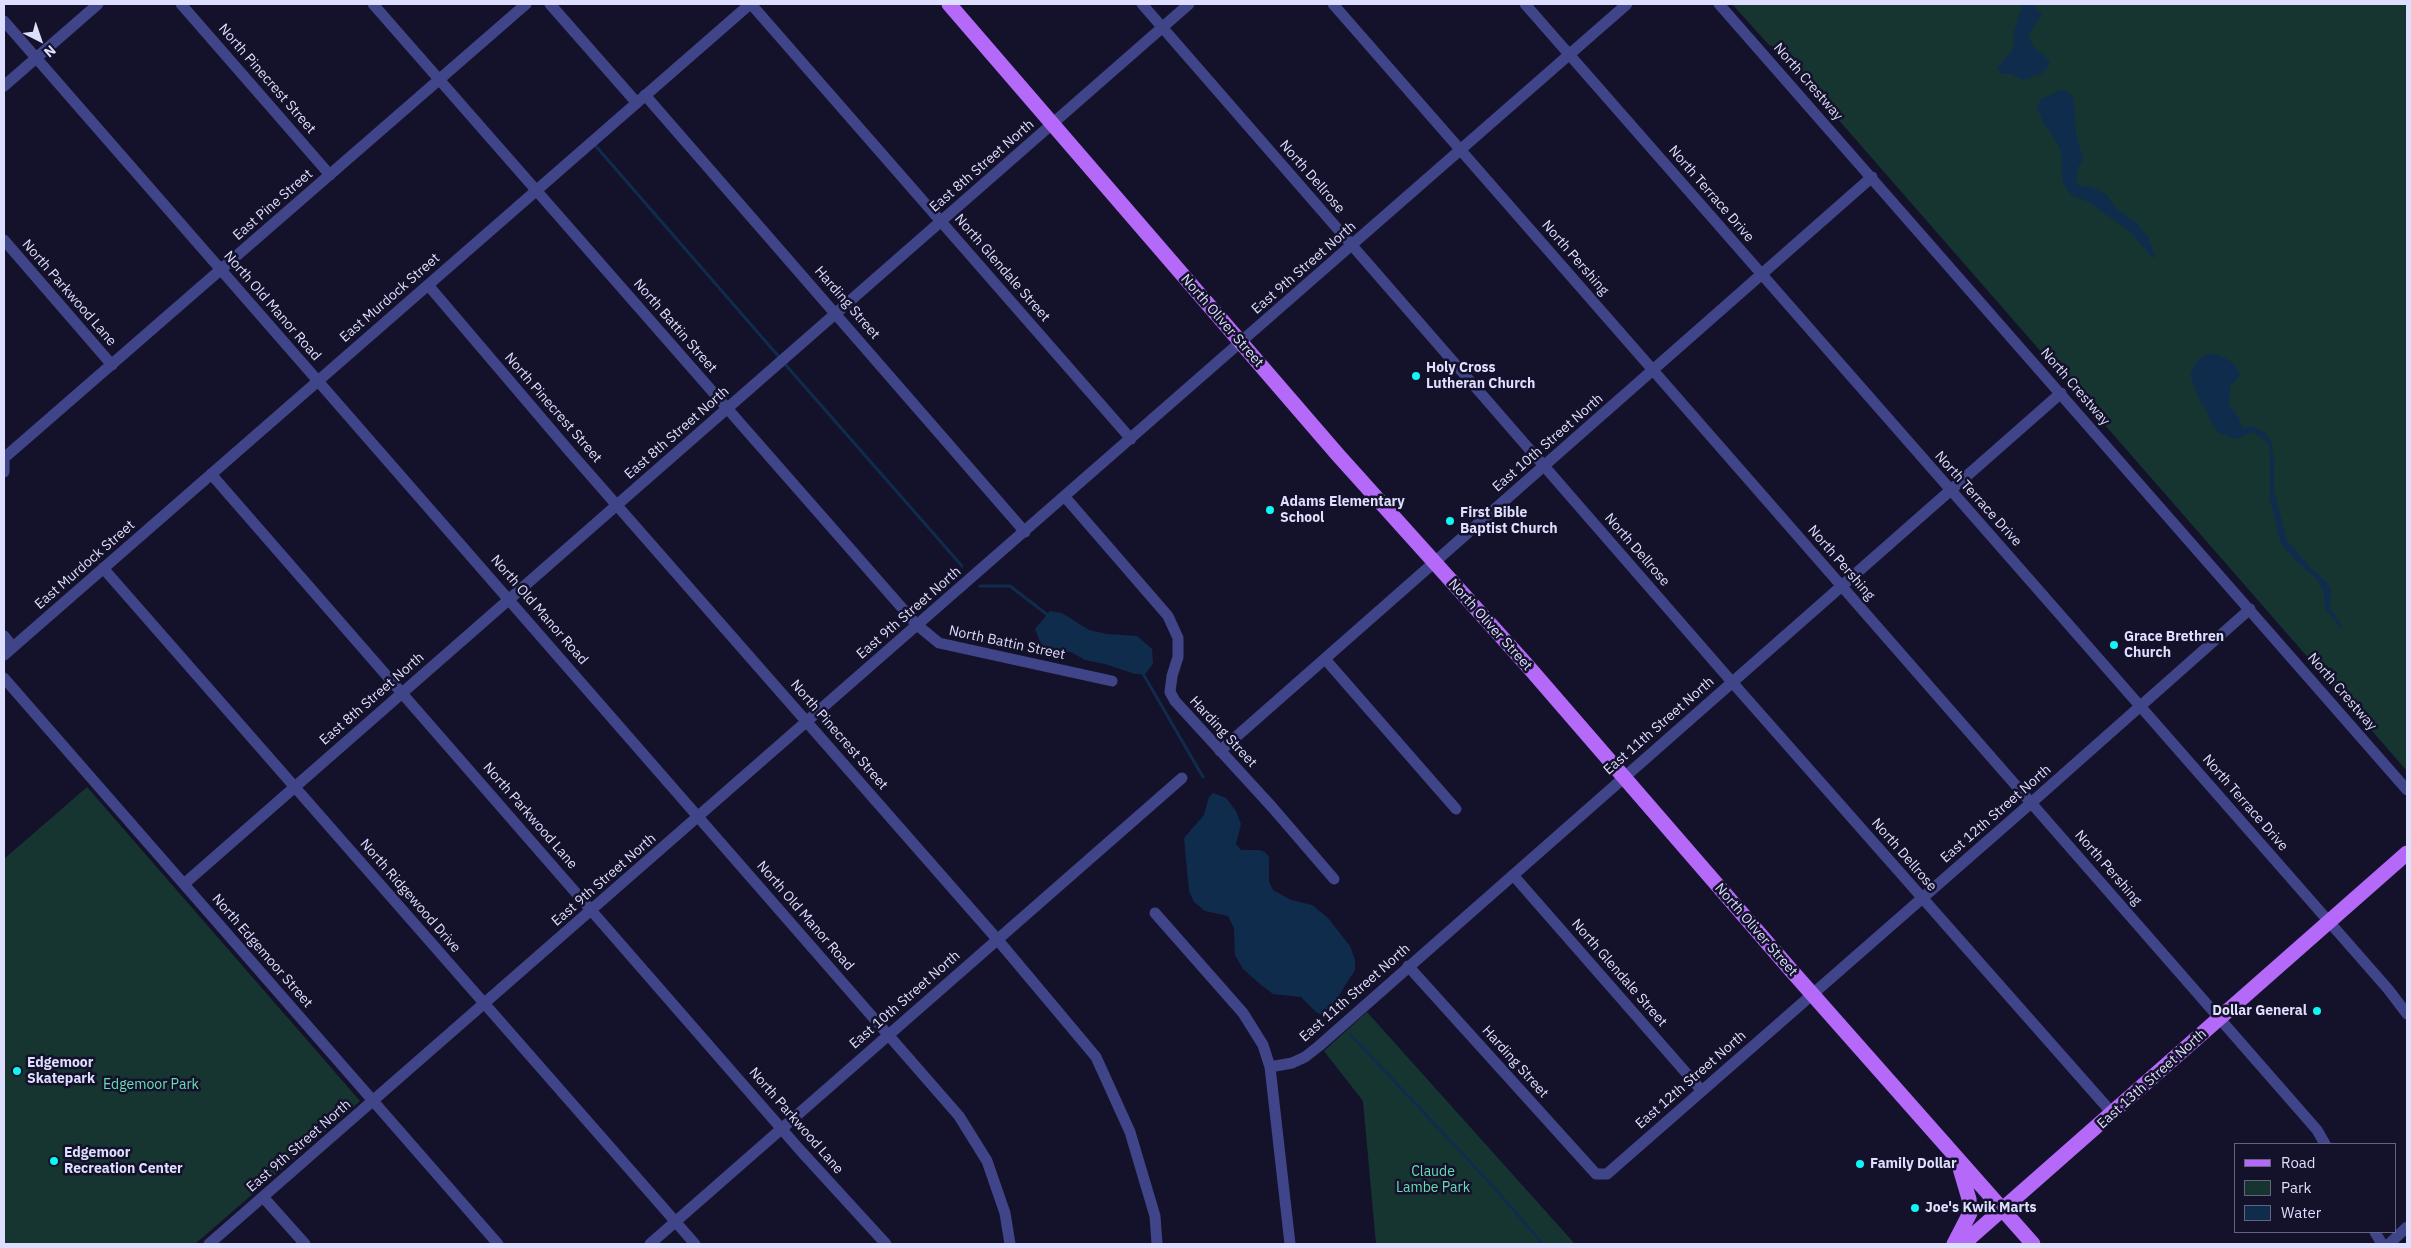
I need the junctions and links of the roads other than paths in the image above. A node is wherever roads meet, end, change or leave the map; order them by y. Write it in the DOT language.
graph roads {
  1 [pos="98,4"];
  2 [pos="181,4"];
  3 [pos="373,4"];
  4 [pos="526,4"];
  5 [pos="550,4"];
  6 [pos="750,4"];
  7 [pos="949,4"];
  8 [pos="1142,4"];
  9 [pos="1189,4"];
  10 [pos="1333,4"];
  11 [pos="1525,4"];
  12 [pos="1627,4"];
  13 [pos="1719,4"];
  14 [pos="4,20"];
  15 [pos="1163,27"];
  16 [pos="1569,54"];
  17 [pos="36,58"];
  18 [pos="439,80"];
  19 [pos="4,86"];
  20 [pos="641,99"];
  21 [pos="1052,124"];
  22 [pos="1460,150"];
  23 [pos="330,174"];
  24 [pos="1872,177"];
  25 [pos="536,190"];
  26 [pos="942,221"];
  27 [pos="4,240"];
  28 [pos="1352,246"];
  29 [pos="221,270"];
  30 [pos="1762,274"];
  31 [pos="428,285"];
  32 [pos="836,314"];
  33 [pos="1241,343"];
  34 [pos="112,365"];
  35 [pos="1653,370"];
  36 [pos="318,381"];
  37 [pos="2061,393"];
  38 [pos="727,409"];
  39 [pos="1131,439"];
  40 [pos="4,457"];
  41 [pos="1545,465"];
  42 [pos="4,472"];
  43 [pos="211,474"];
  44 [pos="1950,490"];
  45 [pos="1065,496"];
  46 [pos="618,504"];
  47 [pos="1025,532"];
  48 [pos="1435,563"];
  49 [pos="103,568"];
  50 [pos="1841,586"];
  51 [pos="509,599"];
  52 [pos="2250,609"];
  53 [pos="917,625"];
  54 [pos="4,636"];
  55 [pos="14,647"];
  56 [pos="4,655"];
  57 [pos="1325,659"];
  58 [pos="4,678"];
  59 [pos="1112,680"];
  60 [pos="1732,682"];
  61 [pos="402,692"];
  62 [pos="2140,707"];
  63 [pos="807,721"];
  64 [pos="1220,751"];
  65 [pos="1624,777"];
  66 [pos="1182,778"];
  67 [pos="295,786"];
  68 [pos="2407,790"];
  69 [pos="2031,803"];
  70 [pos="1456,809"];
  71 [pos="699,816"];
  72 [pos="2407,853"];
  73 [pos="1513,874"];
  74 [pos="1334,879"];
  75 [pos="184,884"];
  76 [pos="1923,898"];
  77 [pos="592,909"];
  78 [pos="1155,914"];
  79 [pos="2329,922"];
  80 [pos="997,939"];
  81 [pos="1408,966"];
  82 [pos="1813,994"];
  83 [pos="484,1004"];
  84 [pos="2407,1014"];
  85 [pos="2220,1019"];
  86 [pos="888,1034"];
  87 [pos="1270,1067"];
  88 [pos="1702,1091"];
  89 [pos="373,1101"];
  90 [pos="2112,1114"];
  91 [pos="782,1128"];
  92 [pos="2324,1143"];
  93 [pos="1956,1157"];
  94 [pos="1601,1176"];
  95 [pos="263,1197"];
  96 [pos="2003,1210"];
  97 [pos="675,1222"];
  98 [pos="2407,1228"];
  99 [pos="2376,1233"];
  100 [pos="209,1244"];
  101 [pos="304,1244"];
  102 [pos="498,1244"];
  103 [pos="650,1244"];
  104 [pos="695,1244"];
  105 [pos="886,1244"];
  106 [pos="1010,1244"];
  107 [pos="1157,1244"];
  108 [pos="1290,1244"];
  109 [pos="1954,1244"];
  110 [pos="1963,1244"];
  111 [pos="2033,1244"];
  112 [pos="2382,1244"];
  113 [pos="2388,1244"];
  1 -- 17 [label="street"];
  2 -- 23 [label="street, North Pinecrest Street"];
  3 -- 18 [label="street, North Battin Street"];
  4 -- 18 [label="street, East Pine Street"];
  5 -- 20 [label="street, Harding Street"];
  6 -- 20 [label="street, East Murdock Street"];
  6 -- 26 [label="street, North Glendale Street"];
  7 -- 21 [label="main road, North Oliver Street"];
  8 -- 15 [label="street, North Dellrose"];
  9 -- 15 [label="street, East 8th Street North"];
  10 -- 22 [label="street, North Pershing"];
  11 -- 16 [label="street, North Terrace Drive"];
  12 -- 16 [label="street, East 9th Street North"];
  13 -- 24 [label="street, North Crestway"];
  14 -- 17 [label="street, North Old Manor Road"];
  15 -- 21 [label="street, East 8th Street North"];
  15 -- 28 [label="street, North Dellrose"];
  16 -- 22 [label="street, East 9th Street North"];
  16 -- 30 [label="street, North Terrace Drive"];
  17 -- 19 [label="street"];
  17 -- 29 [label="street, North Old Manor Road"];
  18 -- 23 [label="street, East Pine Street"];
  18 -- 25 [label="street, North Battin Street"];
  20 -- 25 [label="street, East Murdock Street"];
  20 -- 32 [label="street, Harding Street"];
  21 -- 26 [label="street, East 8th Street North"];
  21 -- 33 [label="main road, North Oliver Street"];
  22 -- 28 [label="street, East 9th Street North"];
  22 -- 35 [label="street, North Pershing"];
  23 -- 29 [label="street, East Pine Street"];
  24 -- 30 [label="street, East 10th Street North"];
  24 -- 37 [label="street, North Crestway"];
  25 -- 31 [label="street, East Murdock Street"];
  25 -- 38 [label="street, North Battin Street"];
  26 -- 32 [label="street, East 8th Street North"];
  26 -- 39 [label="street, North Glendale Street"];
  27 -- 34 [label="street, North Parkwood Lane"];
  28 -- 33 [label="street, East 9th Street North"];
  28 -- 41 [label="street, North Dellrose"];
  29 -- 34 [label="street, East Pine Street"];
  29 -- 36 [label="street, North Old Manor Road"];
  30 -- 35 [label="street, East 10th Street North"];
  30 -- 44 [label="street, North Terrace Drive"];
  31 -- 36 [label="street, East Murdock Street"];
  31 -- 46 [label="street, North Pinecrest Street"];
  32 -- 38 [label="street, East 8th Street North"];
  32 -- 47 [label="street, Harding Street"];
  33 -- 39 [label="street, East 9th Street North"];
  33 -- 48 [label="main road, North Oliver Street"];
  34 -- 40 [label="street, East Pine Street"];
  35 -- 41 [label="street, East 10th Street North"];
  35 -- 50 [label="street, North Pershing"];
  36 -- 43 [label="street, East Murdock Street"];
  36 -- 51 [label="street, North Old Manor Road"];
  37 -- 44 [label="street, East 11th Street North"];
  37 -- 52 [label="street, North Crestway"];
  38 -- 46 [label="street, East 8th Street North"];
  38 -- 53 [label="street, North Battin Street"];
  39 -- 45 [label="street, East 9th Street North"];
  40 -- 42 [label="street, East Pine Street"];
  41 -- 48 [label="street, East 10th Street North"];
  41 -- 60 [label="street, North Dellrose"];
  43 -- 49 [label="street, East Murdock Street"];
  43 -- 61 [label="street, North Parkwood Lane"];
  44 -- 50 [label="street, East 11th Street North"];
  44 -- 62 [label="street, North Terrace Drive"];
  45 -- 47 [label="street, East 9th Street North"];
  45 -- 64 [label="street, Harding Street"];
  46 -- 51 [label="street, East 8th Street North"];
  46 -- 63 [label="street, North Pinecrest Street"];
  47 -- 53 [label="street, East 9th Street North"];
  48 -- 57 [label="street, East 10th Street North"];
  48 -- 65 [label="main road, North Oliver Street"];
  49 -- 55 [label="street, East Murdock Street"];
  49 -- 67 [label="street, North Ridgewood Drive"];
  50 -- 60 [label="street, East 11th Street North"];
  50 -- 69 [label="street, North Pershing"];
  51 -- 61 [label="street, East 8th Street North"];
  51 -- 71 [label="street, North Old Manor Road"];
  52 -- 62 [label="street, East 12th Street North"];
  52 -- 68 [label="street, North Crestway"];
  53 -- 59 [label="street, North Battin Street"];
  53 -- 63 [label="street, East 9th Street North"];
  54 -- 55 [label="street"];
  55 -- 56 [label="street, East Murdock Street"];
  57 -- 64 [label="street, East 10th Street North"];
  57 -- 70 [label="street"];
  58 -- 75 [label="street, North Edgemoor Street"];
  60 -- 65 [label="street, East 11th Street North"];
  60 -- 76 [label="street, North Dellrose"];
  61 -- 67 [label="street, East 8th Street North"];
  61 -- 77 [label="street, North Parkwood Lane"];
  62 -- 69 [label="street, East 12th Street North"];
  62 -- 79 [label="street, North Terrace Drive"];
  63 -- 71 [label="street, East 9th Street North"];
  63 -- 80 [label="street, North Pinecrest Street"];
  64 -- 74 [label="street, Harding Street"];
  65 -- 73 [label="street, East 11th Street North"];
  65 -- 82 [label="main road, North Oliver Street"];
  66 -- 80 [label="street, East 10th Street North"];
  67 -- 75 [label="street, East 8th Street North"];
  67 -- 83 [label="street, North Ridgewood Drive"];
  69 -- 76 [label="street, East 12th Street North"];
  69 -- 85 [label="street, North Pershing"];
  71 -- 77 [label="street, East 9th Street North"];
  71 -- 86 [label="street, North Old Manor Road"];
  72 -- 79 [label="main road, East 13th Street North"];
  73 -- 81 [label="street, East 11th Street North"];
  73 -- 88 [label="street, North Glendale Street"];
  75 -- 89 [label="street, North Edgemoor Street"];
  76 -- 82 [label="street, East 12th Street North"];
  76 -- 90 [label="street, North Dellrose"];
  77 -- 83 [label="street, East 9th Street North"];
  77 -- 91 [label="street, North Parkwood Lane"];
  78 -- 87 [label="street"];
  79 -- 84 [label="street, North Terrace Drive"];
  79 -- 85 [label="main road, East 13th Street North"];
  80 -- 86 [label="street, East 10th Street North"];
  80 -- 107 [label="street, North Pinecrest Street"];
  81 -- 87 [label="street, East 11th Street North"];
  81 -- 94 [label="street, Harding Street"];
  82 -- 88 [label="street, East 12th Street North"];
  82 -- 93 [label="main road, North Oliver Street"];
  83 -- 89 [label="street, East 9th Street North"];
  83 -- 97 [label="street, North Ridgewood Drive"];
  85 -- 90 [label="main road, East 13th Street North"];
  85 -- 92 [label="street, North Pershing"];
  86 -- 91 [label="street, East 10th Street North"];
  86 -- 106 [label="street, North Old Manor Road"];
  87 -- 108 [label="street"];
  88 -- 94 [label="street, East 12th Street North"];
  89 -- 95 [label="street, East 9th Street North"];
  89 -- 102 [label="street, North Edgemoor Street"];
  90 -- 96 [label="main road, East 13th Street North"];
  91 -- 97 [label="street, East 10th Street North"];
  91 -- 105 [label="street, North Parkwood Lane"];
  93 -- 96 [label="main road, North Oliver Street"];
  93 -- 109 [label="main road"];
  95 -- 100 [label="street, East 9th Street North"];
  95 -- 101 [label="street"];
  96 -- 110 [label="main road, East 13th Street North"];
  96 -- 111 [label="main road, North Oliver Street"];
  97 -- 103 [label="street, East 10th Street North"];
  97 -- 104 [label="street, North Ridgewood Drive"];
  98 -- 113 [label="street"];
  99 -- 112 [label="street"];
}
